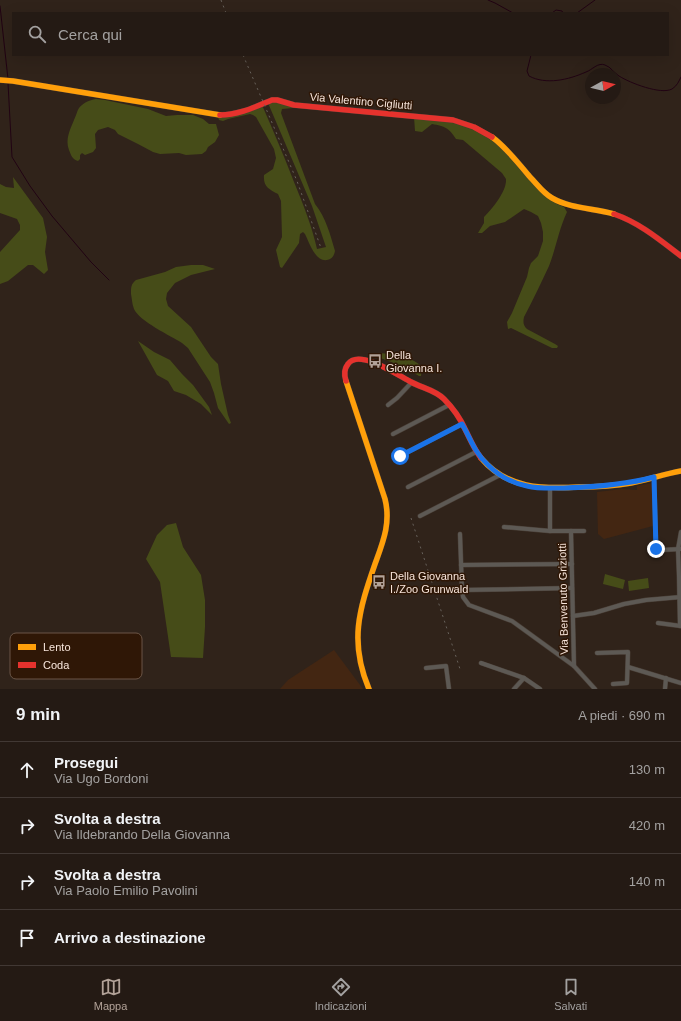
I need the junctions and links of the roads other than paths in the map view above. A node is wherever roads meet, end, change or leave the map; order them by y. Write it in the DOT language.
graph roads {
  1 [pos="5,80"];
  2 [pos="681,256"];
  3 [pos="412,382"];
  4 [pos="388,406"];
  5 [pos="449,406"];
  6 [pos="462,424"];
  7 [pos="393,434"];
  8 [pos="476,452"];
  9 [pos="400,456"];
  10 [pos="681,471"];
  11 [pos="500,475"];
  12 [pos="654,477"];
  13 [pos="408,487"];
  14 [pos="550,488"];
  15 [pos="420,516"];
  16 [pos="504,527"];
  17 [pos="550,531"];
  18 [pos="571,531"];
  19 [pos="584,531"];
  20 [pos="681,532"];
  21 [pos="460,534"];
  22 [pos="679,549"];
  23 [pos="572,564"];
  24 [pos="461,565"];
  25 [pos="572,588"];
  26 [pos="462,590"];
  27 [pos="680,597"];
  28 [pos="573,616"];
  29 [pos="658,623"];
  30 [pos="680,626"];
  31 [pos="597,653"];
  32 [pos="481,663"];
  33 [pos="574,666"];
  34 [pos="628,667"];
  35 [pos="426,668"];
  36 [pos="524,678"];
  37 [pos="666,678"];
  38 [pos="681,683"];
  39 [pos="613,684"];
  40 [pos="369,689"];
  41 [pos="449,689"];
  42 [pos="514,689"];
  43 [pos="540,689"];
  44 [pos="595,689"];
  45 [pos="666,689"];
  1 -- 2 [label="street, Via Valentino Cigliutti"];
  3 -- 4 [label="street"];
  3 -- 5 [label="street"];
  3 -- 40 [label="street"];
  5 -- 6 [label="street"];
  5 -- 7 [label="street"];
  6 -- 8 [label="street"];
  6 -- 9 [label="street"];
  8 -- 11 [label="street"];
  8 -- 13 [label="street"];
  10 -- 12 [label="street"];
  11 -- 14 [label="street"];
  11 -- 15 [label="street"];
  12 -- 14 [label="street"];
  12 -- 22 [label="street"];
  14 -- 17 [label="street"];
  16 -- 17 [label="street, Via Benvenuto Griziotti"];
  17 -- 18 [label="street, Via Benvenuto Griziotti"];
  18 -- 19 [label="street, Via Benvenuto Griziotti"];
  18 -- 23 [label="street, Via Benvenuto Griziotti"];
  20 -- 22 [label="street"];
  21 -- 24 [label="street"];
  22 -- 27 [label="street"];
  23 -- 24 [label="street"];
  23 -- 25 [label="street, Via Benvenuto Griziotti"];
  24 -- 26 [label="street"];
  25 -- 26 [label="street"];
  25 -- 28 [label="street, Via Benvenuto Griziotti"];
  26 -- 33 [label="street"];
  27 -- 28 [label="street"];
  27 -- 30 [label="street"];
  28 -- 33 [label="street, Via Benvenuto Griziotti"];
  29 -- 30 [label="street"];
  31 -- 34 [label="street"];
  32 -- 36 [label="street"];
  33 -- 44 [label="street"];
  34 -- 37 [label="street"];
  34 -- 39 [label="street"];
  35 -- 41 [label="street"];
  36 -- 42 [label="street"];
  36 -- 43 [label="street"];
  37 -- 38 [label="street"];
  37 -- 45 [label="street"];
}
